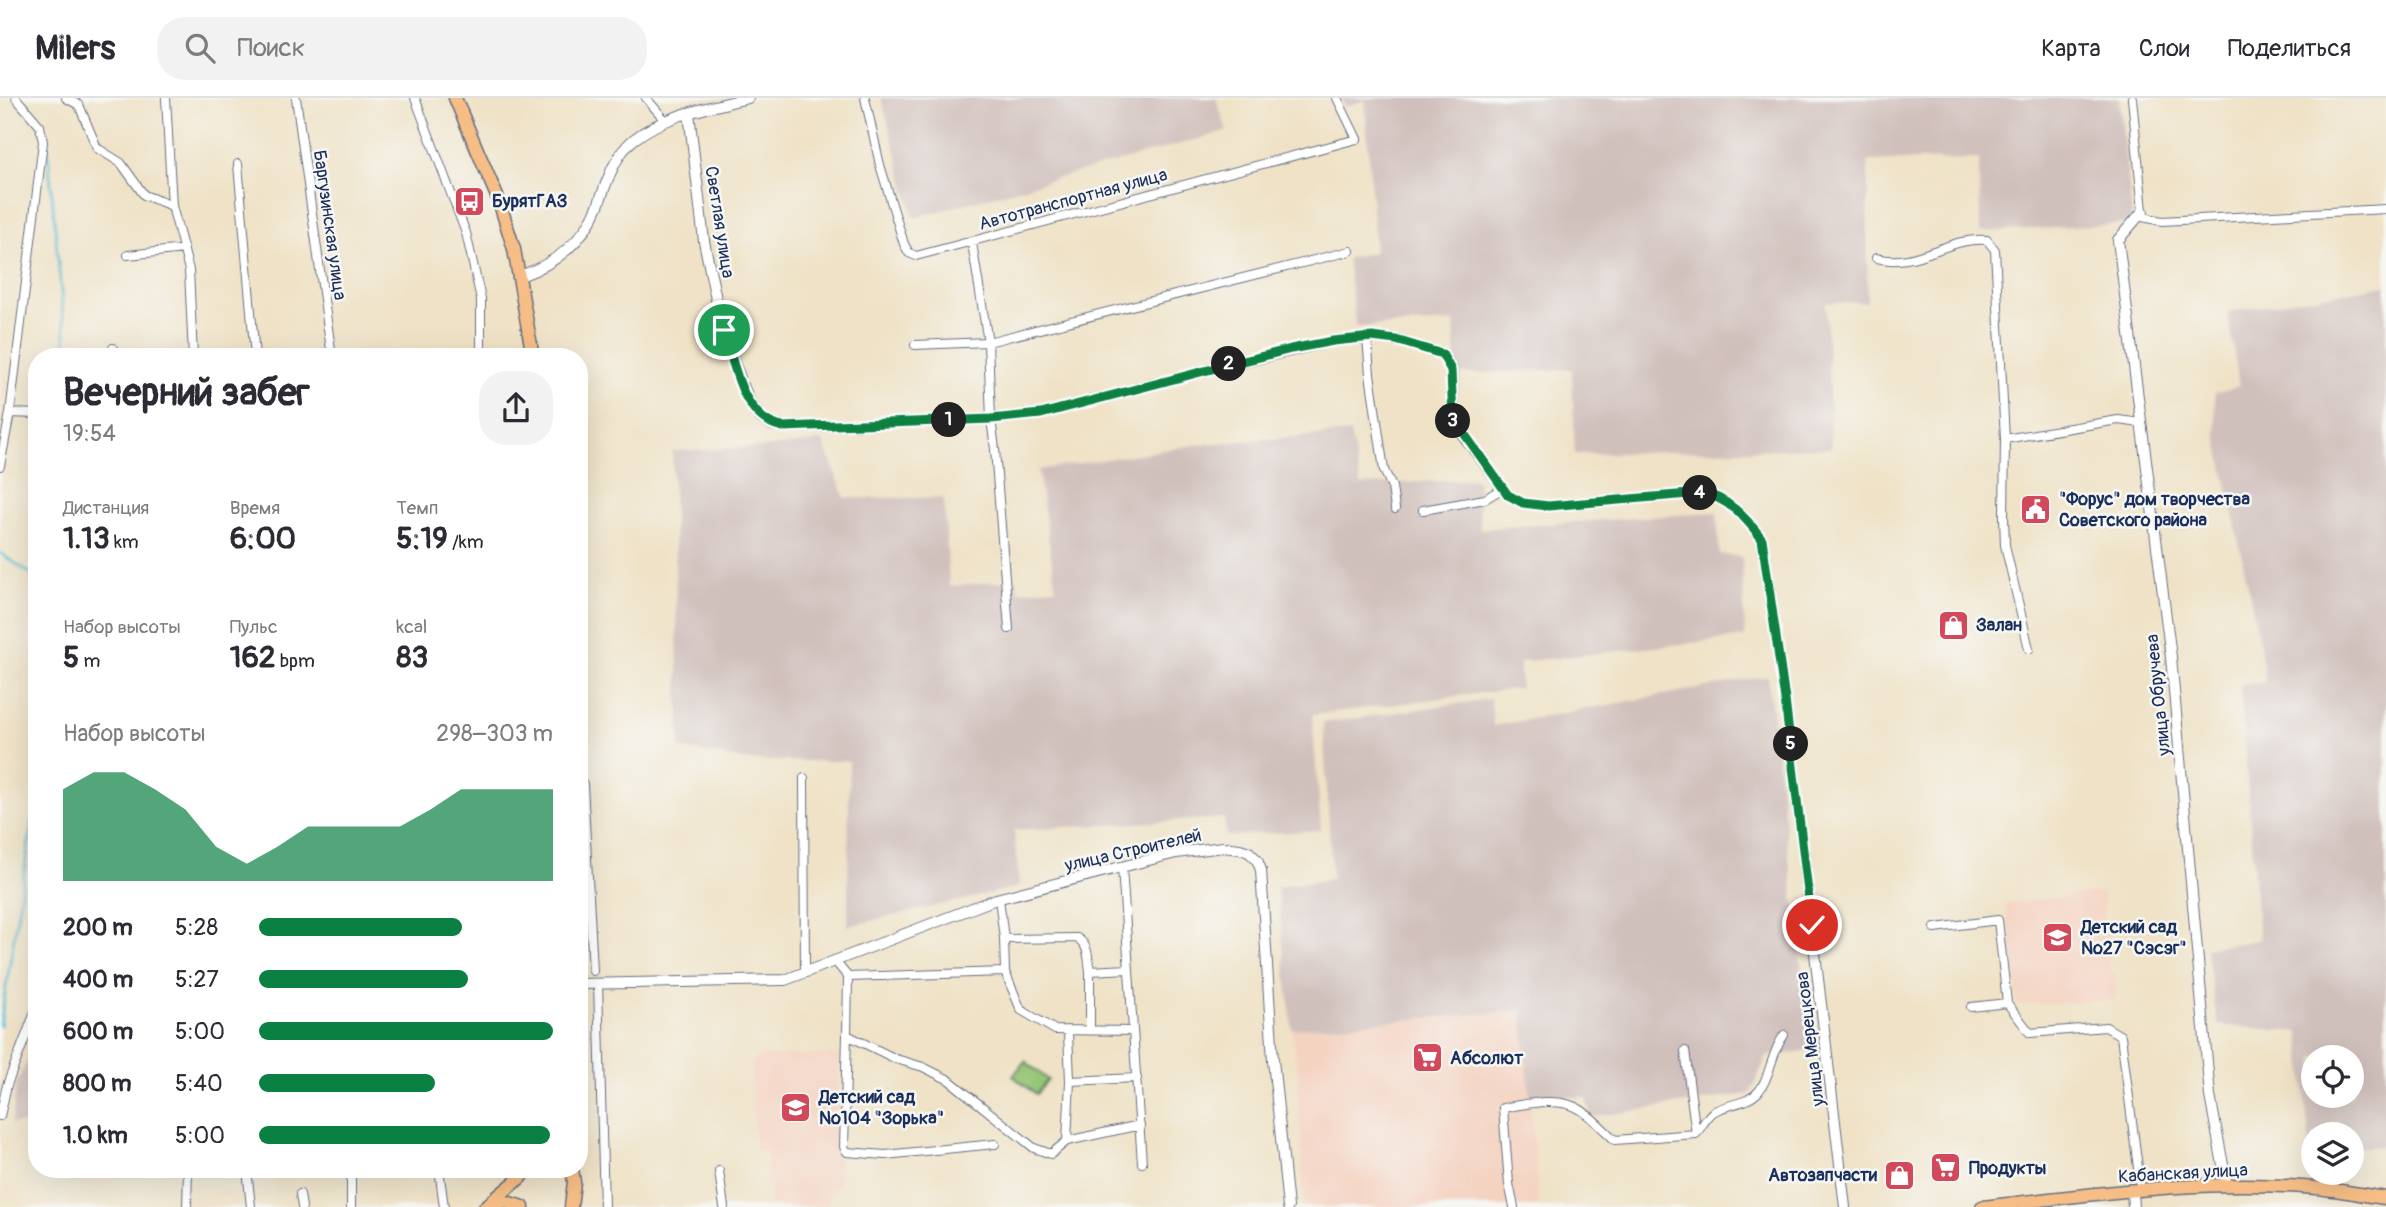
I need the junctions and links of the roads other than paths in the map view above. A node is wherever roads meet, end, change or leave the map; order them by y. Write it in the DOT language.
graph roads {
  1 [pos="16,98"];
  2 [pos="66,98"];
  3 [pos="166,98"];
  4 [pos="296,98"];
  5 [pos="415,98"];
  6 [pos="455,98"];
  7 [pos="646,98"];
  8 [pos="748,98"];
  9 [pos="865,98"];
  10 [pos="1337,98"];
  11 [pos="2132,98"];
  12 [pos="721,101"];
  13 [pos="689,113"];
  14 [pos="665,120"];
  15 [pos="238,164"];
  16 [pos="172,206"];
  17 [pos="2386,209"];
  18 [pos="2141,213"];
  19 [pos="972,243"];
  20 [pos="184,249"];
  21 [pos="1350,251"];
  22 [pos="128,256"];
  23 [pos="1876,258"];
  24 [pos="520,275"];
  25 [pos="1369,337"];
  26 [pos="988,342"];
  27 [pos="915,345"];
  28 [pos="192,348"];
  29 [pos="254,348"];
  30 [pos="331,348"];
  31 [pos="481,348"];
  32 [pos="532,348"];
  33 [pos="10,413"];
  34 [pos="28,414"];
  35 [pos="991,419"];
  36 [pos="2141,423"];
  37 [pos="2005,439"];
  38 [pos="0,466"];
  39 [pos="1503,488"];
  40 [pos="1395,509"];
  41 [pos="1423,510"];
  42 [pos="1009,629"];
  43 [pos="2029,649"];
  44 [pos="804,778"];
  45 [pos="1122,867"];
  46 [pos="588,878"];
  47 [pos="999,898"];
  48 [pos="1936,928"];
  49 [pos="1004,939"];
  50 [pos="834,960"];
  51 [pos="1129,969"];
  52 [pos="593,971"];
  53 [pos="1090,971"];
  54 [pos="805,972"];
  55 [pos="1005,972"];
  56 [pos="848,977"];
  57 [pos="597,983"];
  58 [pos="588,984"];
  59 [pos="2007,1003"];
  60 [pos="1971,1007"];
  61 [pos="1090,1029"];
  62 [pos="28,1030"];
  63 [pos="1133,1031"];
  64 [pos="1068,1032"];
  65 [pos="847,1035"];
  66 [pos="1784,1035"];
  67 [pos="1685,1051"];
  68 [pos="1137,1078"];
  69 [pos="1070,1081"];
  70 [pos="0,1116"];
  71 [pos="1140,1125"];
  72 [pos="1696,1134"];
  73 [pos="1067,1141"];
  74 [pos="995,1144"];
  75 [pos="1142,1163"];
  76 [pos="719,1171"];
  77 [pos="188,1178"];
  78 [pos="248,1178"];
  79 [pos="351,1178"];
  80 [pos="440,1178"];
  81 [pos="520,1178"];
  82 [pos="566,1178"];
  83 [pos="573,1178"];
  84 [pos="573,1178"];
  85 [pos="2227,1186"];
  86 [pos="2136,1191"];
  87 [pos="300,1194"];
  88 [pos="2386,1198"];
  89 [pos="2001,1206"];
  90 [pos="187,1207"];
  91 [pos="251,1207"];
  92 [pos="302,1207"];
  93 [pos="351,1207"];
  94 [pos="444,1207"];
  95 [pos="486,1207"];
  96 [pos="523,1207"];
  97 [pos="564,1207"];
  98 [pos="571,1207"];
  99 [pos="577,1207"];
  100 [pos="604,1207"];
  101 [pos="723,1207"];
  102 [pos="1288,1207"];
  103 [pos="1514,1207"];
  104 [pos="1845,1207"];
  105 [pos="1982,1207"];
  106 [pos="2133,1207"];
  1 -- 33 [label="street"];
  2 -- 16 [label="street"];
  3 -- 16 [label="street"];
  4 -- 30 [label="street, Баргузинская улица"];
  5 -- 31 [label="street"];
  6 -- 24 [label="main road"];
  7 -- 14 [label="street"];
  8 -- 12 [label="street"];
  9 -- 19 [label="street, Автотранспортная улица"];
  10 -- 19 [label="street, Автотранспортная улица"];
  11 -- 18 [label="street"];
  12 -- 13 [label="street"];
  13 -- 14 [label="street"];
  13 -- 35 [label="street, Светлая улица"];
  14 -- 24 [label="street"];
  15 -- 29 [label="street"];
  16 -- 20 [label="street"];
  17 -- 18 [label="street"];
  18 -- 36 [label="street, улица Обручева"];
  19 -- 26 [label="street"];
  20 -- 22 [label="street"];
  20 -- 28 [label="street"];
  21 -- 26 [label="street"];
  23 -- 37 [label="street"];
  24 -- 32 [label="main road"];
  25 -- 35 [label="street, Светлая улица"];
  25 -- 39 [label="street, Светлая улица"];
  25 -- 40 [label="street"];
  26 -- 27 [label="street"];
  26 -- 35 [label="street"];
  33 -- 34 [label="street"];
  33 -- 38 [label="street"];
  35 -- 42 [label="street"];
  36 -- 37 [label="street"];
  36 -- 85 [label="street, улица Обручева"];
  37 -- 43 [label="street"];
  39 -- 41 [label="street"];
  39 -- 104 [label="street, улица Мерецкова"];
  44 -- 54 [label="street"];
  45 -- 47 [label="street, улица Строителей"];
  45 -- 51 [label="street"];
  45 -- 102 [label="street, улица Строителей"];
  46 -- 52 [label="street"];
  47 -- 49 [label="street"];
  47 -- 50 [label="street, улица Строителей"];
  48 -- 59 [label="street"];
  49 -- 53 [label="street"];
  49 -- 55 [label="street"];
  50 -- 54 [label="street, улица Строителей"];
  50 -- 56 [label="street"];
  51 -- 53 [label="street"];
  51 -- 63 [label="street"];
  53 -- 61 [label="street"];
  54 -- 57 [label="street, улица Строителей"];
  55 -- 56 [label="street"];
  55 -- 64 [label="street"];
  56 -- 65 [label="street"];
  57 -- 58 [label="street, улица Строителей"];
  57 -- 100 [label="street"];
  59 -- 60 [label="street"];
  59 -- 86 [label="street"];
  61 -- 63 [label="street"];
  61 -- 64 [label="street"];
  62 -- 70 [label="street"];
  63 -- 68 [label="street"];
  64 -- 69 [label="street"];
  65 -- 73 [label="street"];
  65 -- 74 [label="street"];
  66 -- 72 [label="street"];
  67 -- 72 [label="street"];
  68 -- 69 [label="street"];
  68 -- 71 [label="street"];
  69 -- 73 [label="street"];
  71 -- 73 [label="street"];
  71 -- 75 [label="street"];
  72 -- 103 [label="street"];
  76 -- 101 [label="street"];
  77 -- 90 [label="street"];
  78 -- 91 [label="street"];
  79 -- 93 [label="street"];
  80 -- 94 [label="street"];
  81 -- 95 [label="main road"];
  82 -- 97 [label="main road"];
  83 -- 98 [label="main road"];
  84 -- 99 [label="main road"];
  85 -- 86 [label="main road, Кабанская улица"];
  85 -- 88 [label="main road, Кабанская улица"];
  86 -- 89 [label="main road, Кабанская улица"];
  86 -- 106 [label="street"];
  87 -- 92 [label="street"];
  89 -- 105 [label="main road, Кабанская улица"];
  95 -- 96 [label="main road"];
}
